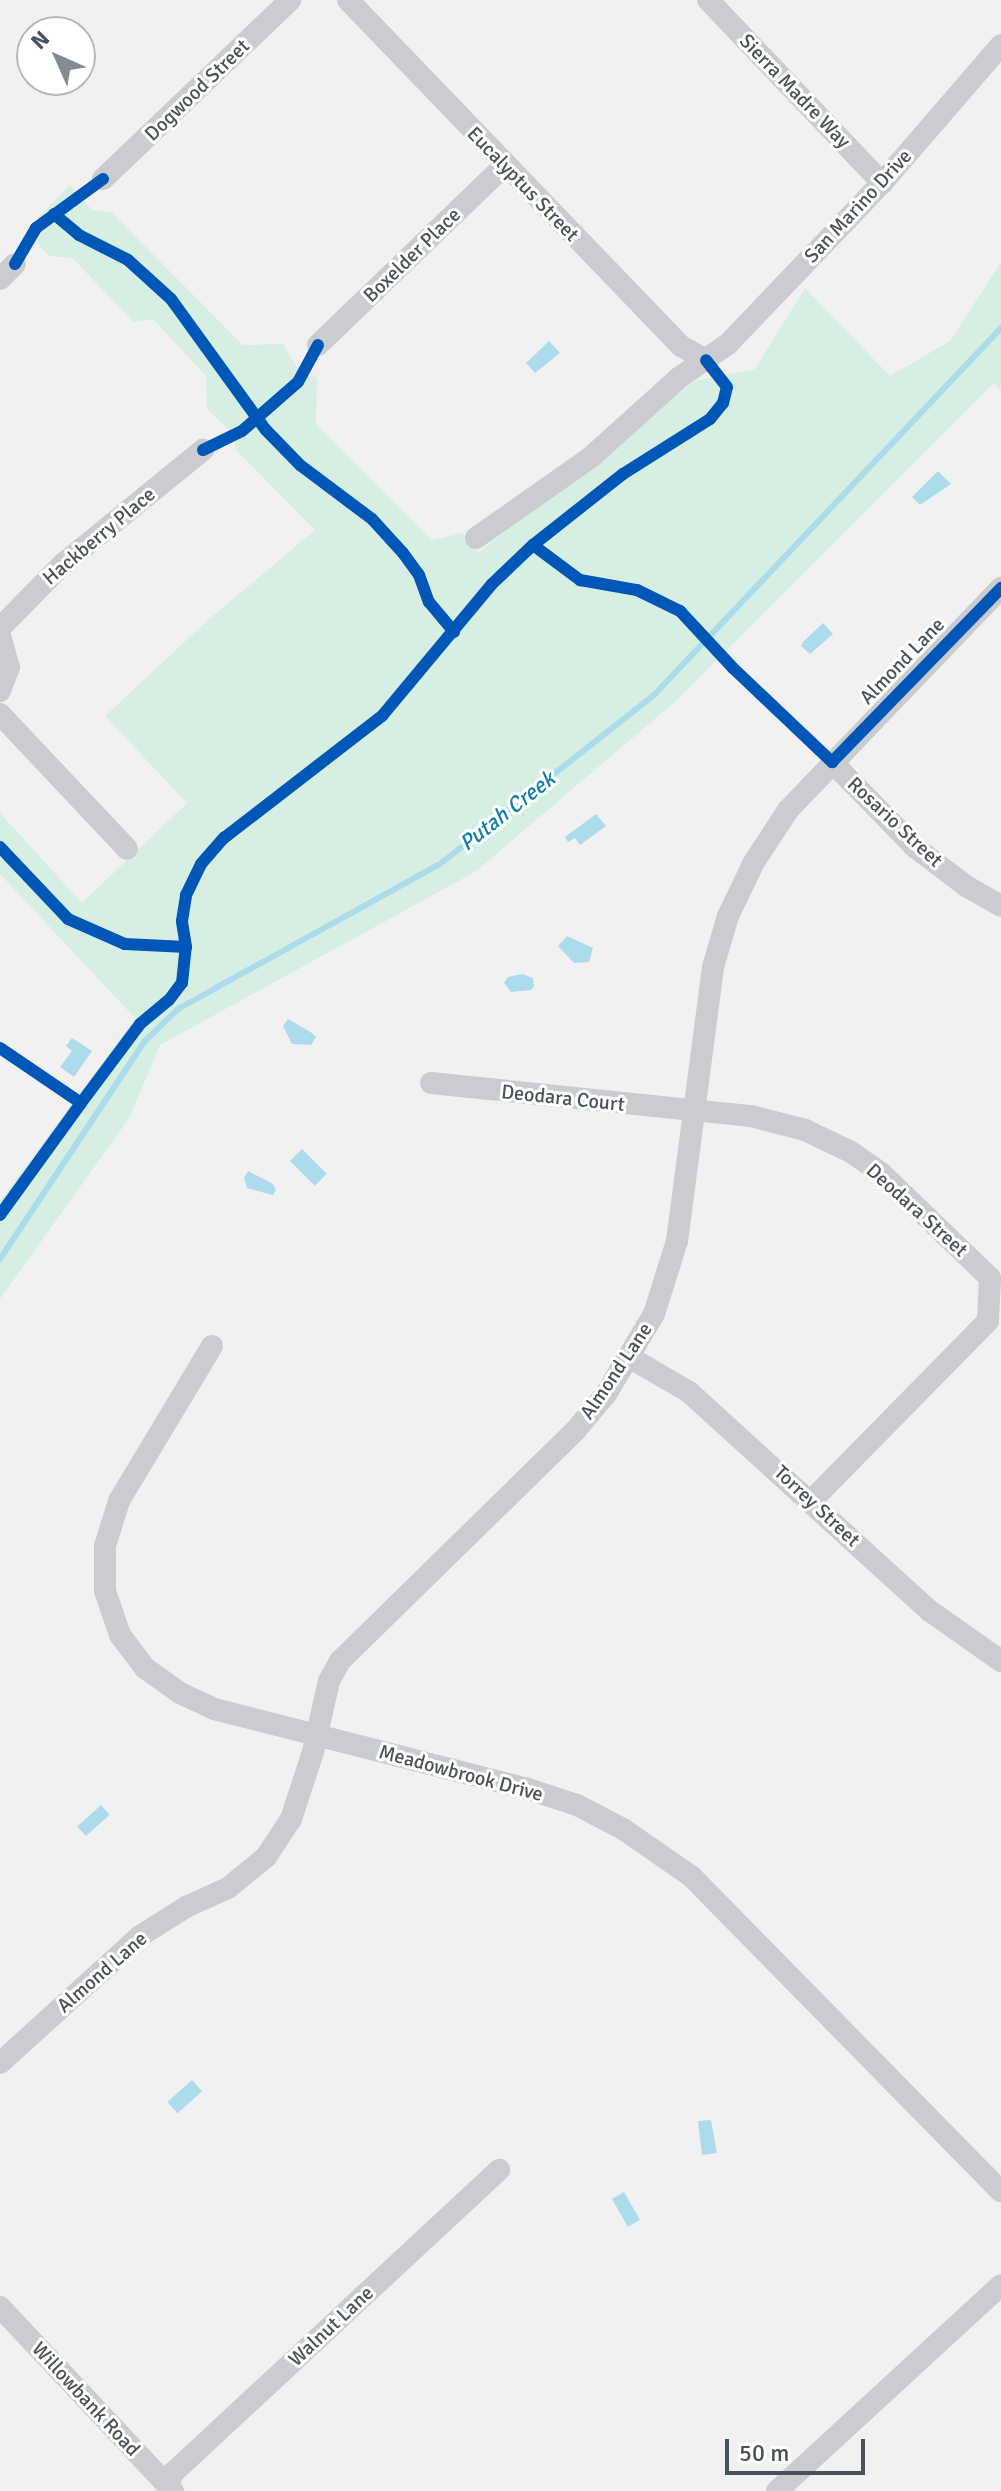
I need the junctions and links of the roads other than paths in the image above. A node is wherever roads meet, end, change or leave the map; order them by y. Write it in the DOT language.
graph roads {
  1 [pos="290,0"];
  2 [pos="348,0"];
  3 [pos="708,0"];
  4 [pos="1001,45"];
  5 [pos="505,165"];
  6 [pos="103,179"];
  7 [pos="882,183"];
  8 [pos="318,345"];
  9 [pos="706,360"];
  10 [pos="203,450"];
  11 [pos="476,538"];
  12 [pos="1001,588"];
  13 [pos="0,628"];
  14 [pos="0,636"];
  15 [pos="0,691"];
  16 [pos="0,714"];
  17 [pos="832,762"];
  18 [pos="127,849"];
  19 [pos="1001,906"];
  20 [pos="431,1083"];
  21 [pos="696,1113"];
  22 [pos="212,1346"];
  23 [pos="629,1357"];
  24 [pos="811,1501"];
  25 [pos="1001,1661"];
  26 [pos="315,1734"];
  27 [pos="0,2063"];
  28 [pos="499,2170"];
  29 [pos="1001,2191"];
  30 [pos="1001,2285"];
  31 [pos="0,2307"];
  32 [pos="170,2488"];
  33 [pos="777,2491"];
  1 -- 6 [label="street, Dogwood Street"];
  2 -- 5 [label="street, Eucalyptus Street"];
  3 -- 7 [label="street, Sierra Madre Way"];
  4 -- 7 [label="street, San Marino Drive"];
  5 -- 8 [label="street, Boxelder Place"];
  5 -- 9 [label="street, Eucalyptus Street"];
  7 -- 9 [label="street, San Marino Drive"];
  9 -- 11 [label="street, San Marino Drive"];
  10 -- 13 [label="street, Hackberry Place"];
  12 -- 17 [label="street, Almond Lane"];
  14 -- 15 [label="street"];
  16 -- 18 [label="street"];
  17 -- 19 [label="street, Rosario Street"];
  17 -- 21 [label="street, Almond Lane"];
  20 -- 21 [label="street, Deodara Court"];
  21 -- 23 [label="street, Almond Lane"];
  21 -- 24 [label="street, Deodara Street"];
  22 -- 26 [label="street, Meadowbrook Drive"];
  23 -- 24 [label="street, Torrey Street"];
  23 -- 26 [label="street, Almond Lane"];
  24 -- 25 [label="street, Torrey Street"];
  26 -- 27 [label="street, Almond Lane"];
  26 -- 29 [label="street, Meadowbrook Drive"];
  28 -- 32 [label="street, Walnut Lane"];
  30 -- 33 [label="street"];
  31 -- 32 [label="street, Willowbank Road"];
}
